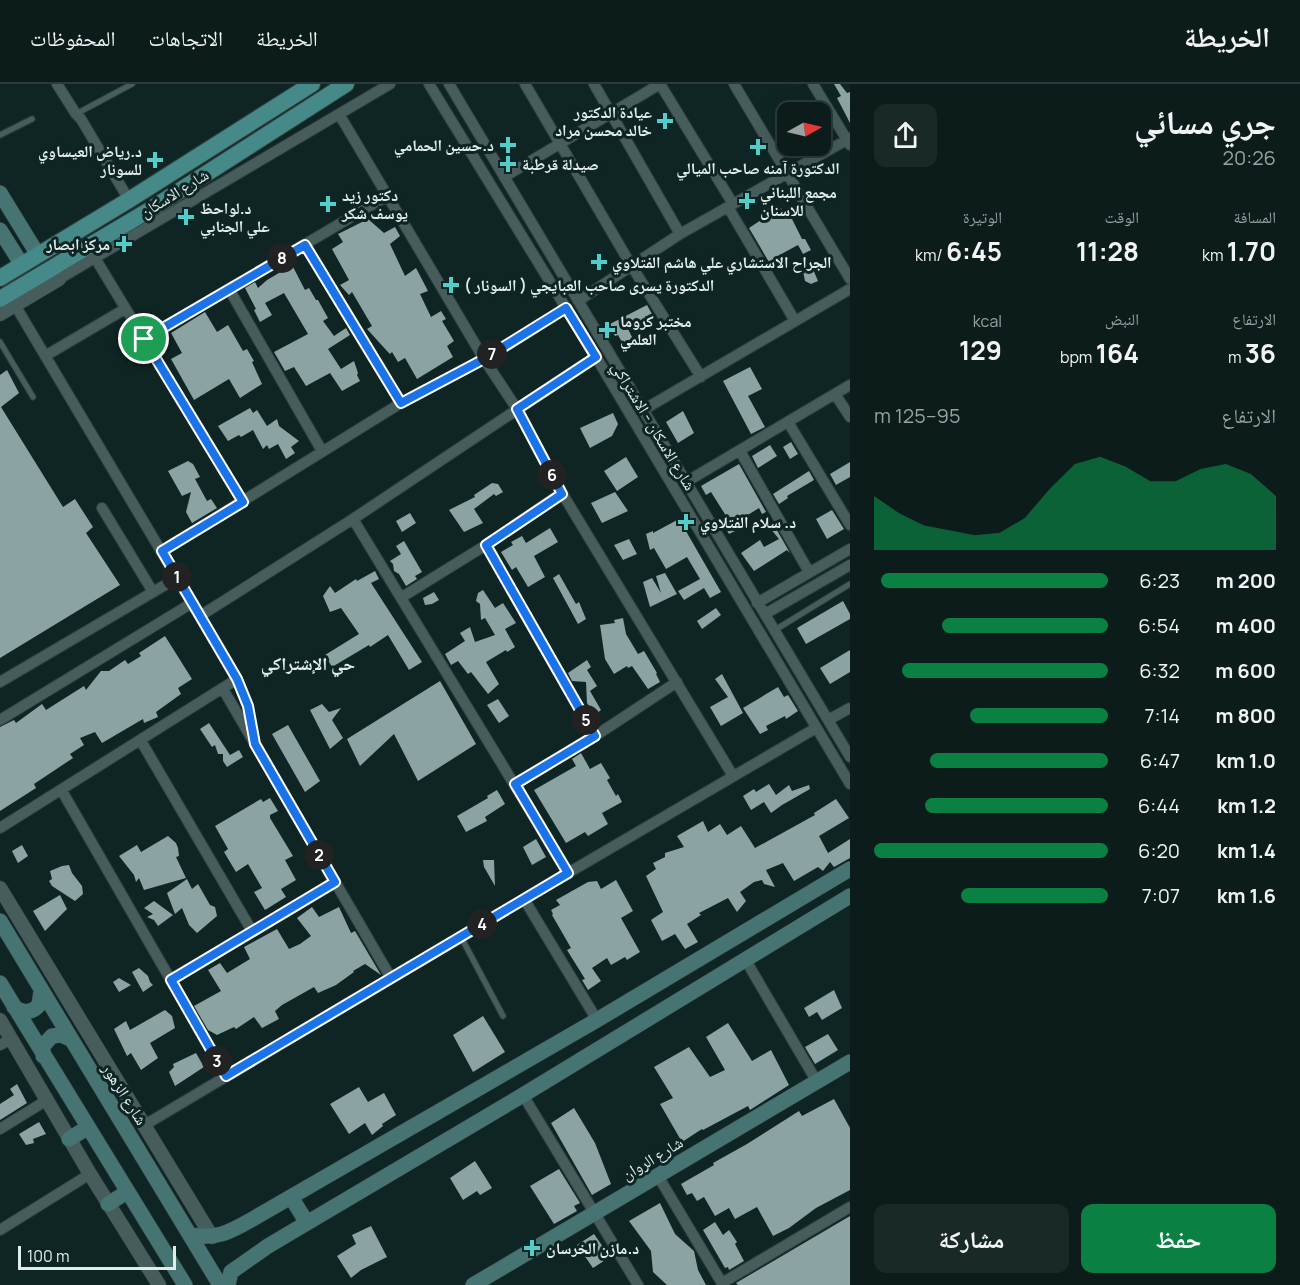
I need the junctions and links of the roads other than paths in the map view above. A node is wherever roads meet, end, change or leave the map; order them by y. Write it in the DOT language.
graph roads {
  1 [pos="57,84"];
  2 [pos="132,84"];
  3 [pos="312,84"];
  4 [pos="346,84"];
  5 [pos="390,84"];
  6 [pos="429,84"];
  7 [pos="449,84"];
  8 [pos="525,84"];
  9 [pos="594,84"];
  10 [pos="660,84"];
  11 [pos="734,84"];
  12 [pos="813,84"];
  13 [pos="611,113"];
  14 [pos="76,114"];
  15 [pos="339,114"];
  16 [pos="32,119"];
  17 [pos="0,135"];
  18 [pos="849,141"];
  19 [pos="560,144"];
  20 [pos="788,173"];
  21 [pos="504,177"];
  22 [pos="0,193"];
  23 [pos="387,196"];
  24 [pos="129,200"];
  25 [pos="730,206"];
  26 [pos="154,215"];
  27 [pos="17,221"];
  28 [pos="0,230"];
  29 [pos="680,234"];
  30 [pos="0,244"];
  31 [pos="305,245"];
  32 [pos="38,255"];
  33 [pos="95,258"];
  34 [pos="22,265"];
  35 [pos="631,265"];
  36 [pos="56,274"];
  37 [pos="0,278"];
  38 [pos="850,279"];
  39 [pos="850,289"];
  40 [pos="229,290"];
  41 [pos="578,301"];
  42 [pos="8,302"];
  43 [pos="566,308"];
  44 [pos="125,309"];
  45 [pos="0,314"];
  46 [pos="795,321"];
  47 [pos="144,339"];
  48 [pos="0,342"];
  49 [pos="45,356"];
  50 [pos="596,357"];
  51 [pos="484,359"];
  52 [pos="620,371"];
  53 [pos="701,377"];
  54 [pos="608,379"];
  55 [pos="850,385"];
  56 [pos="835,394"];
  57 [pos="33,397"];
  58 [pos="401,403"];
  59 [pos="517,409"];
  60 [pos="643,411"];
  61 [pos="850,417"];
  62 [pos="788,422"];
  63 [pos="322,451"];
  64 [pos="740,451"];
  65 [pos="686,483"];
  66 [pos="562,494"];
  67 [pos="243,502"];
  68 [pos="102,508"];
  69 [pos="353,519"];
  70 [pos="850,525"];
  71 [pos="486,545"];
  72 [pos="850,549"];
  73 [pos="162,551"];
  74 [pos="850,566"];
  75 [pos="809,572"];
  76 [pos="177,578"];
  77 [pos="850,584"];
  78 [pos="153,592"];
  79 [pos="402,597"];
  80 [pos="192,603"];
  81 [pos="757,603"];
  82 [pos="765,614"];
  83 [pos="200,616"];
  84 [pos="774,630"];
  85 [pos="793,659"];
  86 [pos="780,668"];
  87 [pos="237,679"];
  88 [pos="0,682"];
  89 [pos="677,682"];
  90 [pos="223,689"];
  91 [pos="850,708"];
  92 [pos="0,720"];
  93 [pos="828,720"];
  94 [pos="816,728"];
  95 [pos="595,736"];
  96 [pos="141,741"];
  97 [pos="255,744"];
  98 [pos="850,757"];
  99 [pos="733,776"];
  100 [pos="515,784"];
  101 [pos="850,784"];
  102 [pos="62,791"];
  103 [pos="0,828"];
  104 [pos="850,869"];
  105 [pos="568,873"];
  106 [pos="335,882"];
  107 [pos="0,888"];
  108 [pos="850,896"];
  109 [pos="524,899"];
  110 [pos="800,899"];
  111 [pos="812,919"];
  112 [pos="0,921"];
  113 [pos="252,931"];
  114 [pos="461,938"];
  115 [pos="745,959"];
  116 [pos="392,978"];
  117 [pos="171,980"];
  118 [pos="0,983"];
  119 [pos="41,991"];
  120 [pos="14,1007"];
  121 [pos="503,1016"];
  122 [pos="0,1020"];
  123 [pos="597,1020"];
  124 [pos="70,1039"];
  125 [pos="5,1042"];
  126 [pos="43,1056"];
  127 [pos="850,1062"];
  128 [pos="226,1076"];
  129 [pos="817,1082"];
  130 [pos="523,1095"];
  131 [pos="47,1100"];
  132 [pos="143,1126"];
  133 [pos="87,1128"];
  134 [pos="0,1129"];
  135 [pos="69,1139"];
  136 [pos="90,1174"];
  137 [pos="658,1176"];
  138 [pos="127,1192"];
  139 [pos="291,1197"];
  140 [pos="108,1204"];
  141 [pos="850,1207"];
  142 [pos="595,1212"];
  143 [pos="307,1223"];
  144 [pos="0,1230"];
  145 [pos="190,1235"];
  146 [pos="212,1237"];
  147 [pos="233,1281"];
  148 [pos="723,1284"];
  149 [pos="159,1285"];
  150 [pos="185,1285"];
  151 [pos="220,1285"];
  152 [pos="473,1285"];
  153 [pos="638,1285"];
  1 -- 14 [label="street"];
  2 -- 14 [label="lane"];
  3 -- 24 [label="main road, شارع الاسكان"];
  4 -- 26 [label="main road, شارع الاسكان"];
  5 -- 15 [label="street"];
  6 -- 43 [label="street, شارع الاسكان - الاشتراكي"];
  7 -- 21 [label="street, شارع الاسكان - الاشتراكي"];
  8 -- 19 [label="street"];
  9 -- 13 [label="street"];
  10 -- 13 [label="street"];
  10 -- 25 [label="street"];
  11 -- 20 [label="street"];
  12 -- 18 [label="street"];
  13 -- 19 [label="street"];
  13 -- 29 [label="street"];
  14 -- 24 [label="street"];
  15 -- 23 [label="street"];
  15 -- 26 [label="street"];
  16 -- 17 [label="lane"];
  18 -- 20 [label="street"];
  19 -- 21 [label="street"];
  19 -- 35 [label="street"];
  20 -- 25 [label="street"];
  20 -- 38 [label="street"];
  21 -- 41 [label="street, شارع الاسكان - الاشتراكي"];
  22 -- 27 [label="main road"];
  23 -- 31 [label="street"];
  23 -- 51 [label="street"];
  24 -- 32 [label="main road, شارع الاسكان"];
  25 -- 29 [label="street"];
  25 -- 46 [label="street"];
  26 -- 33 [label="street"];
  26 -- 36 [label="main road, شارع الاسكان"];
  27 -- 28 [label="main road"];
  27 -- 32 [label="main road"];
  28 -- 30 [label="street"];
  28 -- 34 [label="main road"];
  29 -- 35 [label="street"];
  31 -- 40 [label="street"];
  31 -- 58 [label="street"];
  32 -- 34 [label="main road, شارع الاسكان"];
  33 -- 36 [label="street"];
  33 -- 44 [label="street"];
  34 -- 37 [label="main road, شارع الاسكان"];
  35 -- 41 [label="street"];
  35 -- 53 [label="street"];
  36 -- 42 [label="main road, شارع الاسكان"];
  39 -- 46 [label="street"];
  40 -- 47 [label="street"];
  40 -- 63 [label="street"];
  41 -- 52 [label="street, شارع الاسكان - الاشتراكي"];
  42 -- 45 [label="street"];
  42 -- 49 [label="street"];
  43 -- 50 [label="street, شارع الاسكان - الاشتراكي"];
  43 -- 51 [label="street"];
  44 -- 47 [label="street"];
  44 -- 49 [label="street"];
  46 -- 53 [label="street"];
  47 -- 67 [label="street"];
  48 -- 57 [label="lane"];
  49 -- 73 [label="street"];
  50 -- 54 [label="street, شارع الاسكان - الاشتراكي"];
  50 -- 59 [label="street"];
  51 -- 58 [label="street"];
  51 -- 59 [label="street"];
  52 -- 54 [label="street"];
  52 -- 60 [label="street, شارع الاسكان - الاشتراكي"];
  53 -- 60 [label="street"];
  54 -- 86 [label="street, شارع الاسكان - الاشتراكي"];
  55 -- 56 [label="street"];
  56 -- 61 [label="street"];
  56 -- 62 [label="street"];
  58 -- 63 [label="street"];
  59 -- 66 [label="street"];
  59 -- 69 [label="street"];
  60 -- 65 [label="street, شارع الاسكان - الاشتراكي"];
  62 -- 64 [label="street"];
  62 -- 70 [label="street"];
  63 -- 67 [label="street"];
  64 -- 65 [label="street"];
  64 -- 75 [label="street"];
  65 -- 81 [label="street, شارع الاسكان - الاشتراكي"];
  66 -- 71 [label="street"];
  66 -- 89 [label="street"];
  67 -- 73 [label="street"];
  68 -- 78 [label="street"];
  69 -- 79 [label="street"];
  69 -- 83 [label="street"];
  71 -- 79 [label="street"];
  71 -- 95 [label="street"];
  72 -- 75 [label="street"];
  73 -- 76 [label="street"];
  74 -- 82 [label="street"];
  75 -- 81 [label="street"];
  76 -- 78 [label="street"];
  76 -- 80 [label="street"];
  77 -- 84 [label="lane"];
  78 -- 88 [label="street"];
  79 -- 100 [label="street"];
  80 -- 83 [label="street"];
  80 -- 92 [label="street"];
  81 -- 82 [label="street, شارع الاسكان - الاشتراكي"];
  82 -- 84 [label="street, شارع الاسكان - الاشتراكي"];
  83 -- 87 [label="street"];
  84 -- 85 [label="street, شارع الاسكان - الاشتراكي"];
  85 -- 86 [label="street"];
  85 -- 93 [label="street, شارع الاسكان - الاشتراكي"];
  86 -- 94 [label="street, شارع الاسكان - الاشتراكي"];
  87 -- 90 [label="street"];
  87 -- 97 [label="street"];
  89 -- 95 [label="street"];
  89 -- 99 [label="street"];
  90 -- 96 [label="street"];
  90 -- 97 [label="street"];
  91 -- 93 [label="street"];
  93 -- 98 [label="street, شارع الاسكان - الاشتراكي"];
  94 -- 99 [label="street"];
  94 -- 101 [label="street, شارع الاسكان - الاشتراكي"];
  95 -- 100 [label="street"];
  96 -- 102 [label="street"];
  96 -- 113 [label="street"];
  97 -- 106 [label="street"];
  99 -- 105 [label="street"];
  100 -- 105 [label="street"];
  102 -- 103 [label="street"];
  102 -- 117 [label="street"];
  104 -- 110 [label="main road"];
  105 -- 109 [label="street"];
  106 -- 113 [label="street"];
  106 -- 116 [label="street"];
  107 -- 132 [label="street"];
  108 -- 111 [label="main road"];
  109 -- 114 [label="street"];
  109 -- 123 [label="street"];
  110 -- 111 [label="main road"];
  110 -- 123 [label="main road"];
  111 -- 115 [label="main road"];
  112 -- 119 [label="main road, شارع الزهور"];
  113 -- 117 [label="street"];
  114 -- 116 [label="street"];
  114 -- 121 [label="lane"];
  115 -- 129 [label="street"];
  115 -- 130 [label="main road"];
  116 -- 128 [label="street"];
  117 -- 128 [label="street"];
  118 -- 120 [label="main road"];
  119 -- 120 [label="main road"];
  119 -- 124 [label="main road, شارع الزهور"];
  120 -- 126 [label="main road"];
  122 -- 125 [label="street"];
  123 -- 139 [label="main road"];
  124 -- 126 [label="main road"];
  124 -- 145 [label="main road, شارع الزهور"];
  125 -- 131 [label="street"];
  126 -- 133 [label="main road"];
  127 -- 129 [label="main road, شارع الروان"];
  128 -- 132 [label="street"];
  129 -- 137 [label="main road, شارع الروان"];
  130 -- 142 [label="street"];
  130 -- 143 [label="main road"];
  131 -- 134 [label="street"];
  131 -- 135 [label="street"];
  132 -- 146 [label="street"];
  133 -- 135 [label="main road"];
  133 -- 138 [label="main road"];
  135 -- 136 [label="street"];
  136 -- 140 [label="street"];
  136 -- 144 [label="street"];
  137 -- 142 [label="main road, شارع الروان"];
  137 -- 148 [label="street"];
  138 -- 140 [label="main road"];
  138 -- 150 [label="main road"];
  139 -- 143 [label="main road"];
  139 -- 146 [label="main road"];
  140 -- 149 [label="street"];
  141 -- 148 [label="street"];
  142 -- 152 [label="main road, شارع الروان"];
  142 -- 153 [label="street"];
  143 -- 147 [label="main road"];
  145 -- 146 [label="main road"];
  145 -- 151 [label="main road, شارع الزهور"];
}
